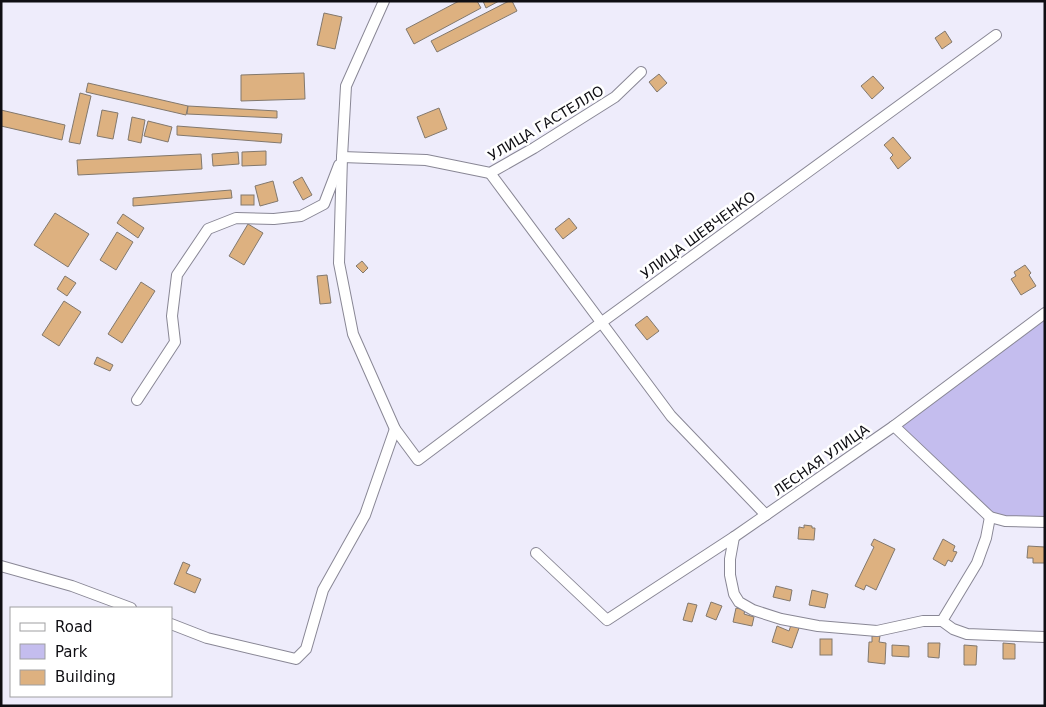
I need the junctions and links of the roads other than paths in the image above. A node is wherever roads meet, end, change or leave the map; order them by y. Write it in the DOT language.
graph roads {
  1 [pos="384,1"];
  2 [pos="996,34"];
  3 [pos="641,72"];
  4 [pos="342,157"];
  5 [pos="490,173"];
  6 [pos="1045,314"];
  7 [pos="602,322"];
  8 [pos="137,400"];
  9 [pos="894,426"];
  10 [pos="395,429"];
  11 [pos="766,515"];
  12 [pos="990,517"];
  13 [pos="1045,522"];
  14 [pos="734,537"];
  15 [pos="536,553"];
  16 [pos="1,566"];
  17 [pos="128,607"];
  18 [pos="942,621"];
  19 [pos="172,624"];
  20 [pos="1045,636"];
  1 -- 4 [label="street"];
  2 -- 7 [label="street, УЛИЦА ШЕВЧЕНКО"];
  3 -- 5 [label="street, УЛИЦА ГАСТЕЛЛО"];
  4 -- 5 [label="street, УЛИЦА ГАСТЕЛЛО"];
  4 -- 8 [label="street"];
  4 -- 10 [label="street"];
  5 -- 7 [label="street"];
  6 -- 9 [label="street, ЛЕСНАЯ УЛИЦА"];
  7 -- 10 [label="street, УЛИЦА ШЕВЧЕНКО"];
  7 -- 11 [label="street"];
  9 -- 11 [label="street, ЛЕСНАЯ УЛИЦА"];
  9 -- 12 [label="street"];
  10 -- 19 [label="street"];
  11 -- 14 [label="street, ЛЕСНАЯ УЛИЦА"];
  12 -- 13 [label="street"];
  12 -- 18 [label="street"];
  14 -- 15 [label="street, ЛЕСНАЯ УЛИЦА"];
  14 -- 18 [label="street"];
  16 -- 17 [label="street"];
  18 -- 20 [label="street"];
}
